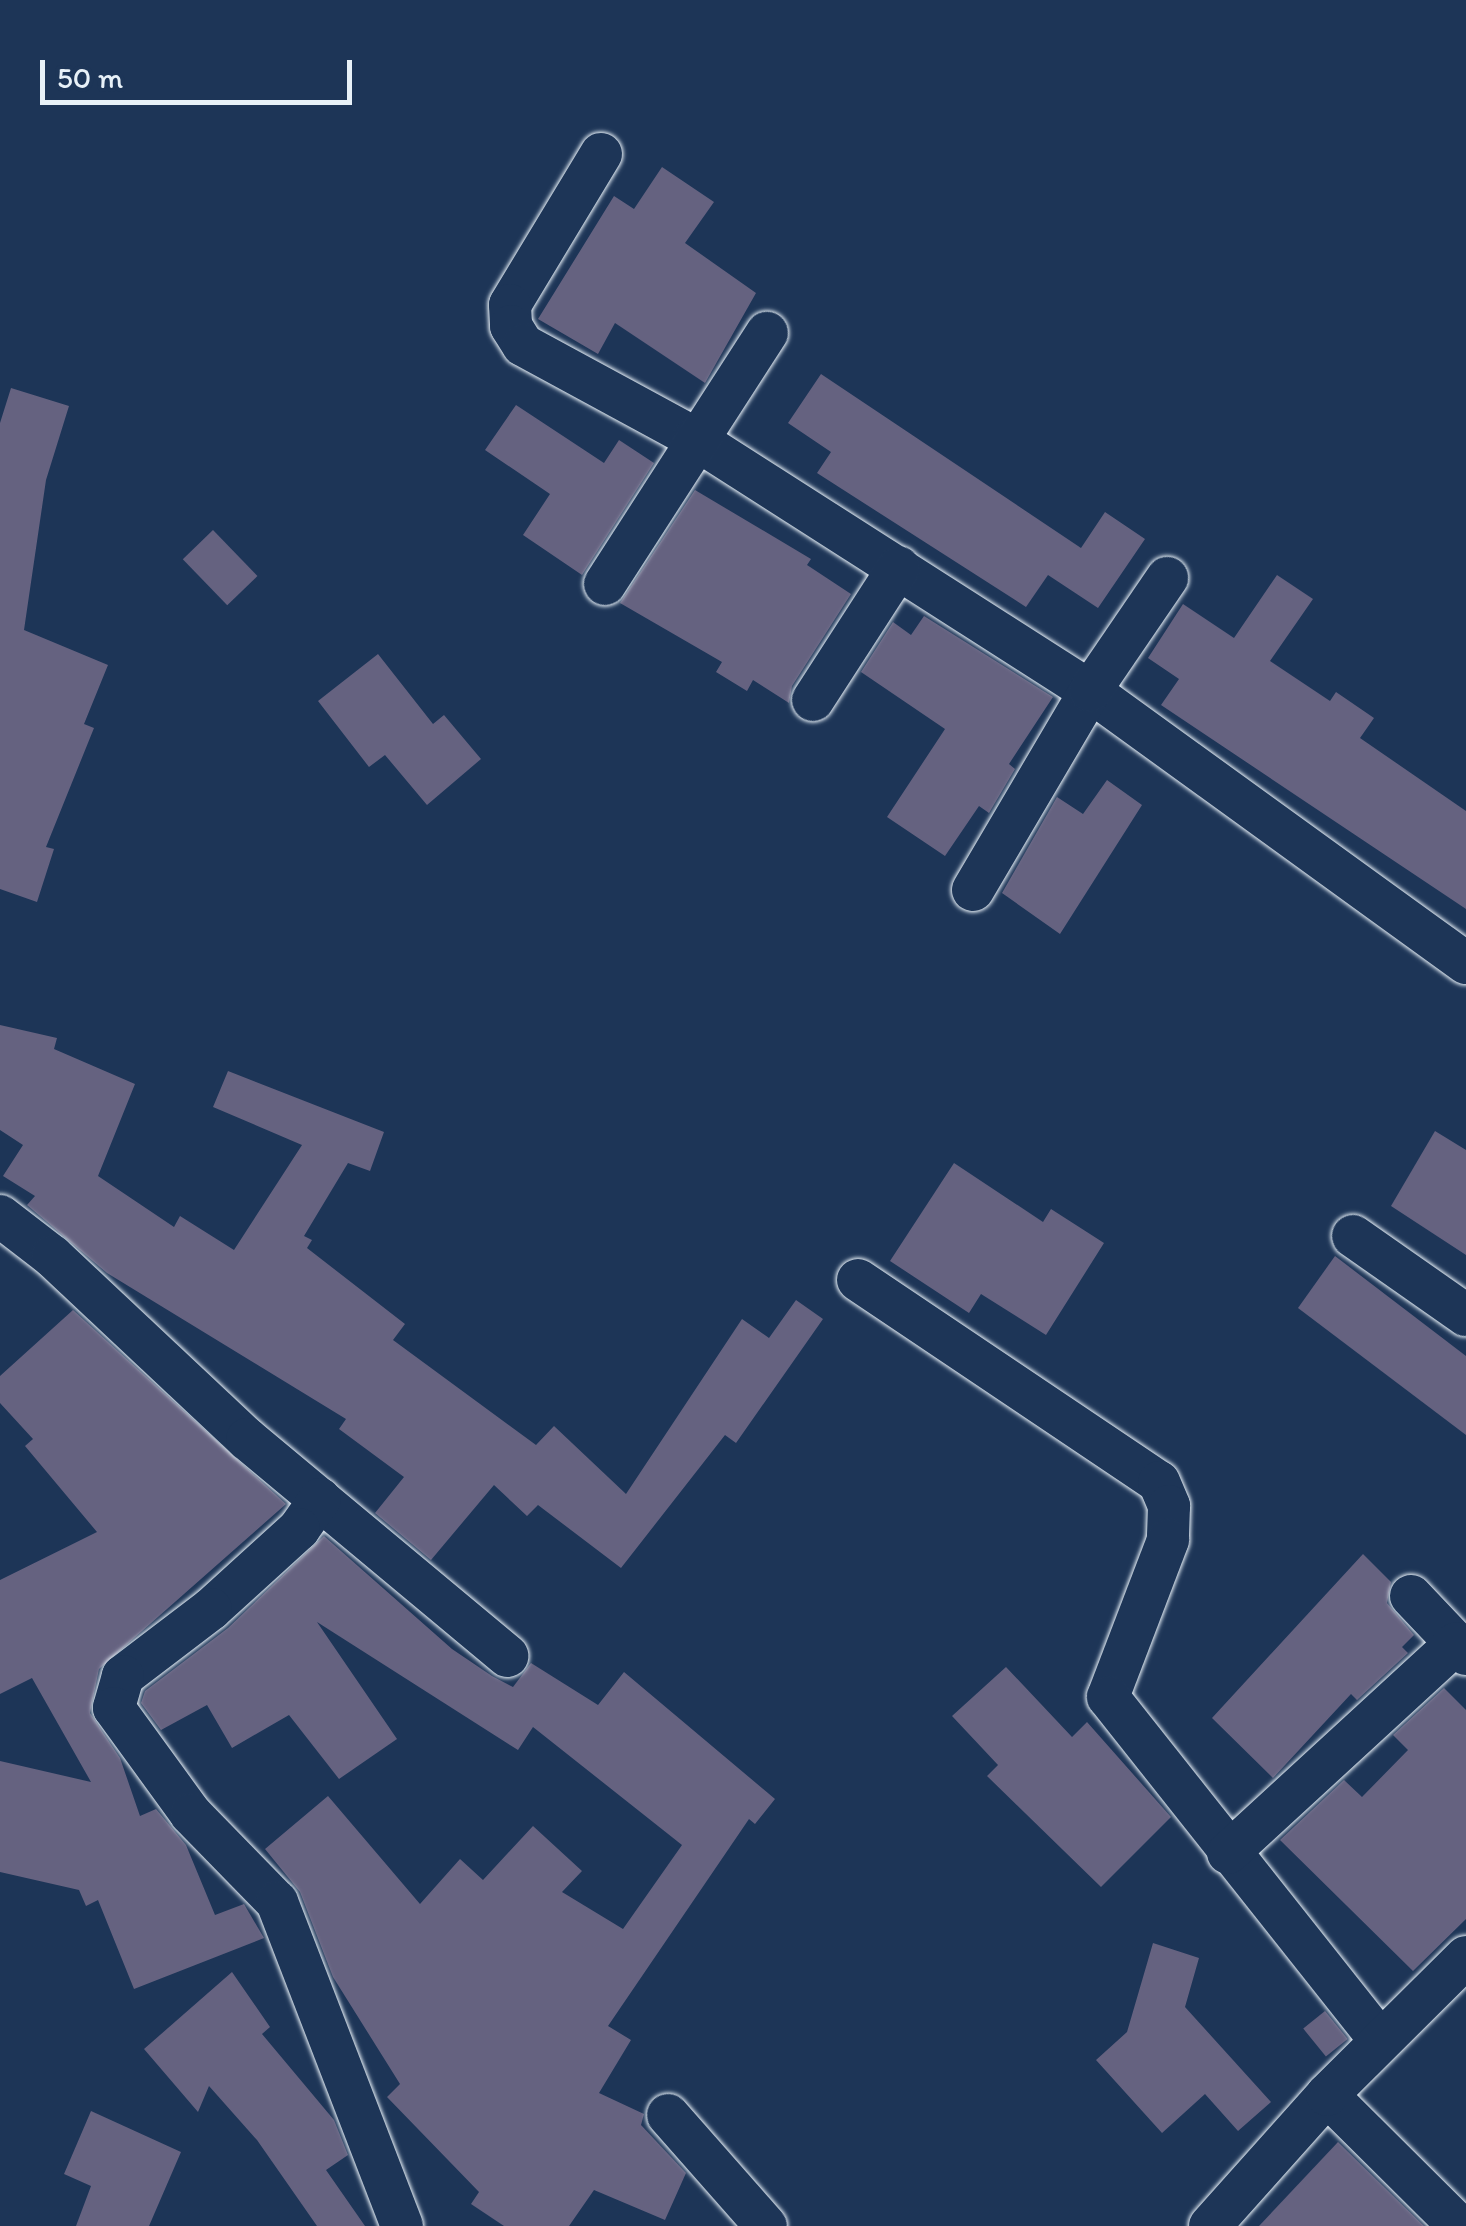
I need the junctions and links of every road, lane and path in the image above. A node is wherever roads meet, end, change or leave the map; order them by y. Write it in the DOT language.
graph roads {
  1 [pos="601,154"];
  2 [pos="767,333"];
  3 [pos="694,438"];
  4 [pos="900,567"];
  5 [pos="1166,578"];
  6 [pos="606,584"];
  7 [pos="1090,690"];
  8 [pos="813,700"];
  9 [pos="973,890"];
  10 [pos="1466,963"];
  11 [pos="0,1216"];
  12 [pos="1353,1236"];
  13 [pos="858,1280"];
  14 [pos="1466,1315"];
  15 [pos="320,1499"];
  16 [pos="1410,1596"];
  17 [pos="1461,1648"];
  18 [pos="507,1656"];
  19 [pos="1228,1854"];
  20 [pos="1466,1956"];
  21 [pos="1380,2040"];
  22 [pos="1328,2095"];
  23 [pos="668,2114"];
  24 [pos="402,2226"];
  25 [pos="766,2226"];
  26 [pos="1210,2226"];
  27 [pos="1459,2226"];
  1 -- 3 [label="street"];
  2 -- 3 [label="street"];
  3 -- 4 [label="street"];
  3 -- 6 [label="street"];
  4 -- 7 [label="street"];
  4 -- 8 [label="street"];
  5 -- 7 [label="street"];
  7 -- 9 [label="street"];
  7 -- 10 [label="street"];
  11 -- 15 [label="street"];
  12 -- 14 [label="street"];
  13 -- 19 [label="street"];
  15 -- 18 [label="street"];
  15 -- 24 [label="street"];
  16 -- 17 [label="street"];
  17 -- 19 [label="street"];
  19 -- 21 [label="street"];
  20 -- 21 [label="street"];
  21 -- 22 [label="street"];
  22 -- 26 [label="street"];
  22 -- 27 [label="street"];
  23 -- 25 [label="street"];
}
